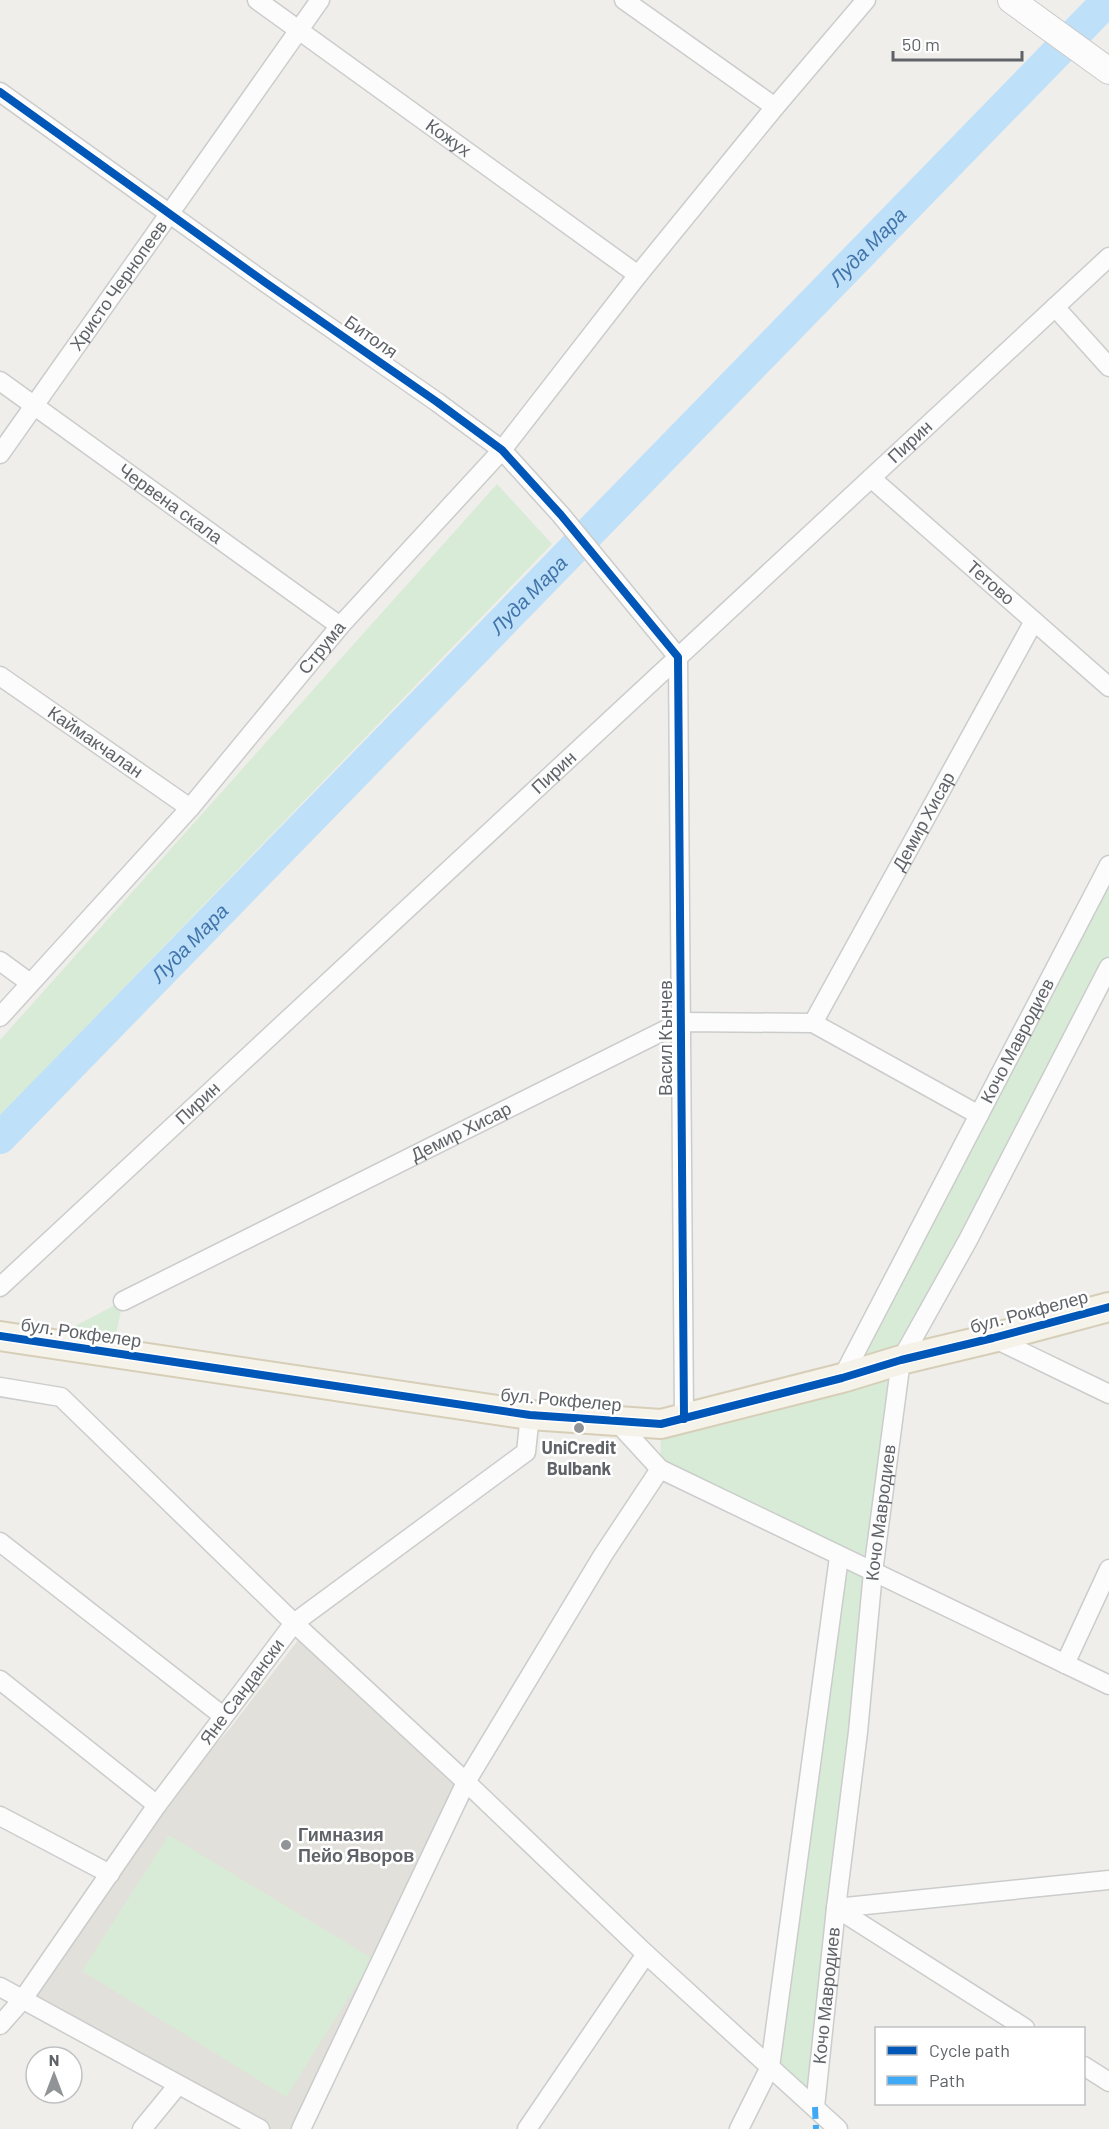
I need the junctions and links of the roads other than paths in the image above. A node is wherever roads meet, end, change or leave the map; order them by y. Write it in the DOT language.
graph roads {
  1 [pos="257,0"];
  2 [pos="320,0"];
  3 [pos="624,0"];
  4 [pos="866,0"];
  5 [pos="1011,0"];
  6 [pos="299,30"];
  7 [pos="1109,71"];
  8 [pos="0,92"];
  9 [pos="775,107"];
  10 [pos="169,213"];
  11 [pos="1109,257"];
  12 [pos="638,275"];
  13 [pos="1055,307"];
  14 [pos="1109,367"];
  15 [pos="0,381"];
  16 [pos="34,405"];
  17 [pos="502,450"];
  18 [pos="0,454"];
  19 [pos="871,478"];
  20 [pos="1034,621"];
  21 [pos="340,626"];
  22 [pos="678,657"];
  23 [pos="0,676"];
  24 [pos="1109,687"];
  25 [pos="190,808"];
  26 [pos="1109,865"];
  27 [pos="0,961"];
  28 [pos="1109,967"];
  29 [pos="30,983"];
  30 [pos="0,1017"];
  31 [pos="681,1022"];
  32 [pos="813,1023"];
  33 [pos="979,1115"];
  34 [pos="0,1287"];
  35 [pos="123,1301"];
  36 [pos="1109,1307"];
  37 [pos="0,1336"];
  38 [pos="993,1338"];
  39 [pos="901,1360"];
  40 [pos="842,1378"];
  41 [pos="0,1387"];
  42 [pos="1109,1394"];
  43 [pos="530,1415"];
  44 [pos="684,1419"];
  45 [pos="616,1421"];
  46 [pos="660,1470"];
  47 [pos="0,1542"];
  48 [pos="839,1557"];
  49 [pos="1109,1569"];
  50 [pos="873,1572"];
  51 [pos="294,1623"];
  52 [pos="1065,1664"];
  53 [pos="0,1680"];
  54 [pos="1109,1685"];
  55 [pos="224,1716"];
  56 [pos="465,1782"];
  57 [pos="157,1805"];
  58 [pos="0,1816"];
  59 [pos="110,1874"];
  60 [pos="1109,1880"];
  61 [pos="836,1908"];
  62 [pos="646,1954"];
  63 [pos="0,1987"];
  64 [pos="23,1999"];
  65 [pos="0,2025"];
  66 [pos="1023,2027"];
  67 [pos="770,2067"];
  68 [pos="1085,2067"];
  69 [pos="1109,2082"];
  70 [pos="178,2085"];
  71 [pos="815,2107"];
  72 [pos="142,2129"];
  73 [pos="260,2129"];
  74 [pos="302,2129"];
  75 [pos="527,2129"];
  76 [pos="739,2129"];
  77 [pos="838,2129"];
  1 -- 6 [label="street, Кожух"];
  2 -- 6 [label="street, Христо Чернопеев"];
  3 -- 9 [label="street"];
  4 -- 9 [label="street, Струма"];
  5 -- 7 [label="main road"];
  6 -- 10 [label="street, Христо Чернопеев"];
  6 -- 12 [label="street, Кожух"];
  8 -- 10 [label="street, Битоля"];
  9 -- 12 [label="street, Струма"];
  10 -- 16 [label="street, Христо Чернопеев"];
  10 -- 17 [label="street, Битоля"];
  11 -- 13 [label="street, Пирин"];
  12 -- 17 [label="street, Струма"];
  13 -- 14 [label="street"];
  13 -- 19 [label="street, Пирин"];
  15 -- 16 [label="street, Червена скала"];
  16 -- 18 [label="street, Христо Чернопеев"];
  16 -- 21 [label="street, Червена скала"];
  17 -- 21 [label="street, Струма"];
  17 -- 22 [label="street, Битоля"];
  19 -- 20 [label="street, Тетово"];
  19 -- 22 [label="street, Пирин"];
  20 -- 24 [label="street, Тетово"];
  20 -- 32 [label="street, Демир Хисар"];
  21 -- 25 [label="street, Струма"];
  22 -- 31 [label="street, Васил Кънчев"];
  22 -- 34 [label="street, Пирин"];
  23 -- 25 [label="street, Каймакчалан"];
  25 -- 29 [label="street, Струма"];
  26 -- 33 [label="street, Кочо Мавродиев"];
  27 -- 29 [label="street"];
  28 -- 39 [label="street, Кочо Мавродиев"];
  29 -- 30 [label="street, Струма"];
  31 -- 32 [label="street, Демир Хисар"];
  31 -- 35 [label="street, Демир Хисар"];
  31 -- 44 [label="street, Васил Кънчев"];
  32 -- 33 [label="street, Демир Хисар"];
  33 -- 40 [label="street, Кочо Мавродиев"];
  36 -- 38 [label="main road, бул. Рокфелер"];
  37 -- 43 [label="main road, бул. Рокфелер"];
  38 -- 39 [label="main road, бул. Рокфелер"];
  38 -- 42 [label="street"];
  39 -- 40 [label="main road, бул. Рокфелер"];
  39 -- 50 [label="street, Кочо Мавродиев"];
  40 -- 44 [label="main road, бул. Рокфелер"];
  41 -- 51 [label="street"];
  43 -- 45 [label="main road, бул. Рокфелер"];
  43 -- 51 [label="street, Яне Сандански"];
  44 -- 45 [label="main road, бул. Рокфелер"];
  45 -- 46 [label="street"];
  46 -- 48 [label="street"];
  46 -- 56 [label="street"];
  47 -- 55 [label="street"];
  48 -- 50 [label="street"];
  48 -- 67 [label="street, Кочо Мавродиев"];
  49 -- 52 [label="street"];
  50 -- 52 [label="street"];
  50 -- 61 [label="street, Кочо Мавродиев"];
  51 -- 55 [label="street, Яне Сандански"];
  51 -- 56 [label="street"];
  52 -- 54 [label="street"];
  53 -- 57 [label="street"];
  55 -- 57 [label="street, Яне Сандански"];
  56 -- 62 [label="street"];
  56 -- 74 [label="street"];
  57 -- 59 [label="street, Яне Сандански"];
  58 -- 59 [label="street"];
  59 -- 64 [label="street, Яне Сандански"];
  60 -- 61 [label="street"];
  61 -- 66 [label="street"];
  61 -- 71 [label="street, Кочо Мавродиев"];
  62 -- 67 [label="street"];
  62 -- 75 [label="street"];
  63 -- 64 [label="street"];
  64 -- 65 [label="street, Яне Сандански"];
  64 -- 70 [label="street"];
  67 -- 71 [label="street"];
  67 -- 76 [label="street, Кочо Мавродиев"];
  68 -- 69 [label="street"];
  70 -- 72 [label="street"];
  70 -- 73 [label="street"];
  71 -- 77 [label="street"];
}
